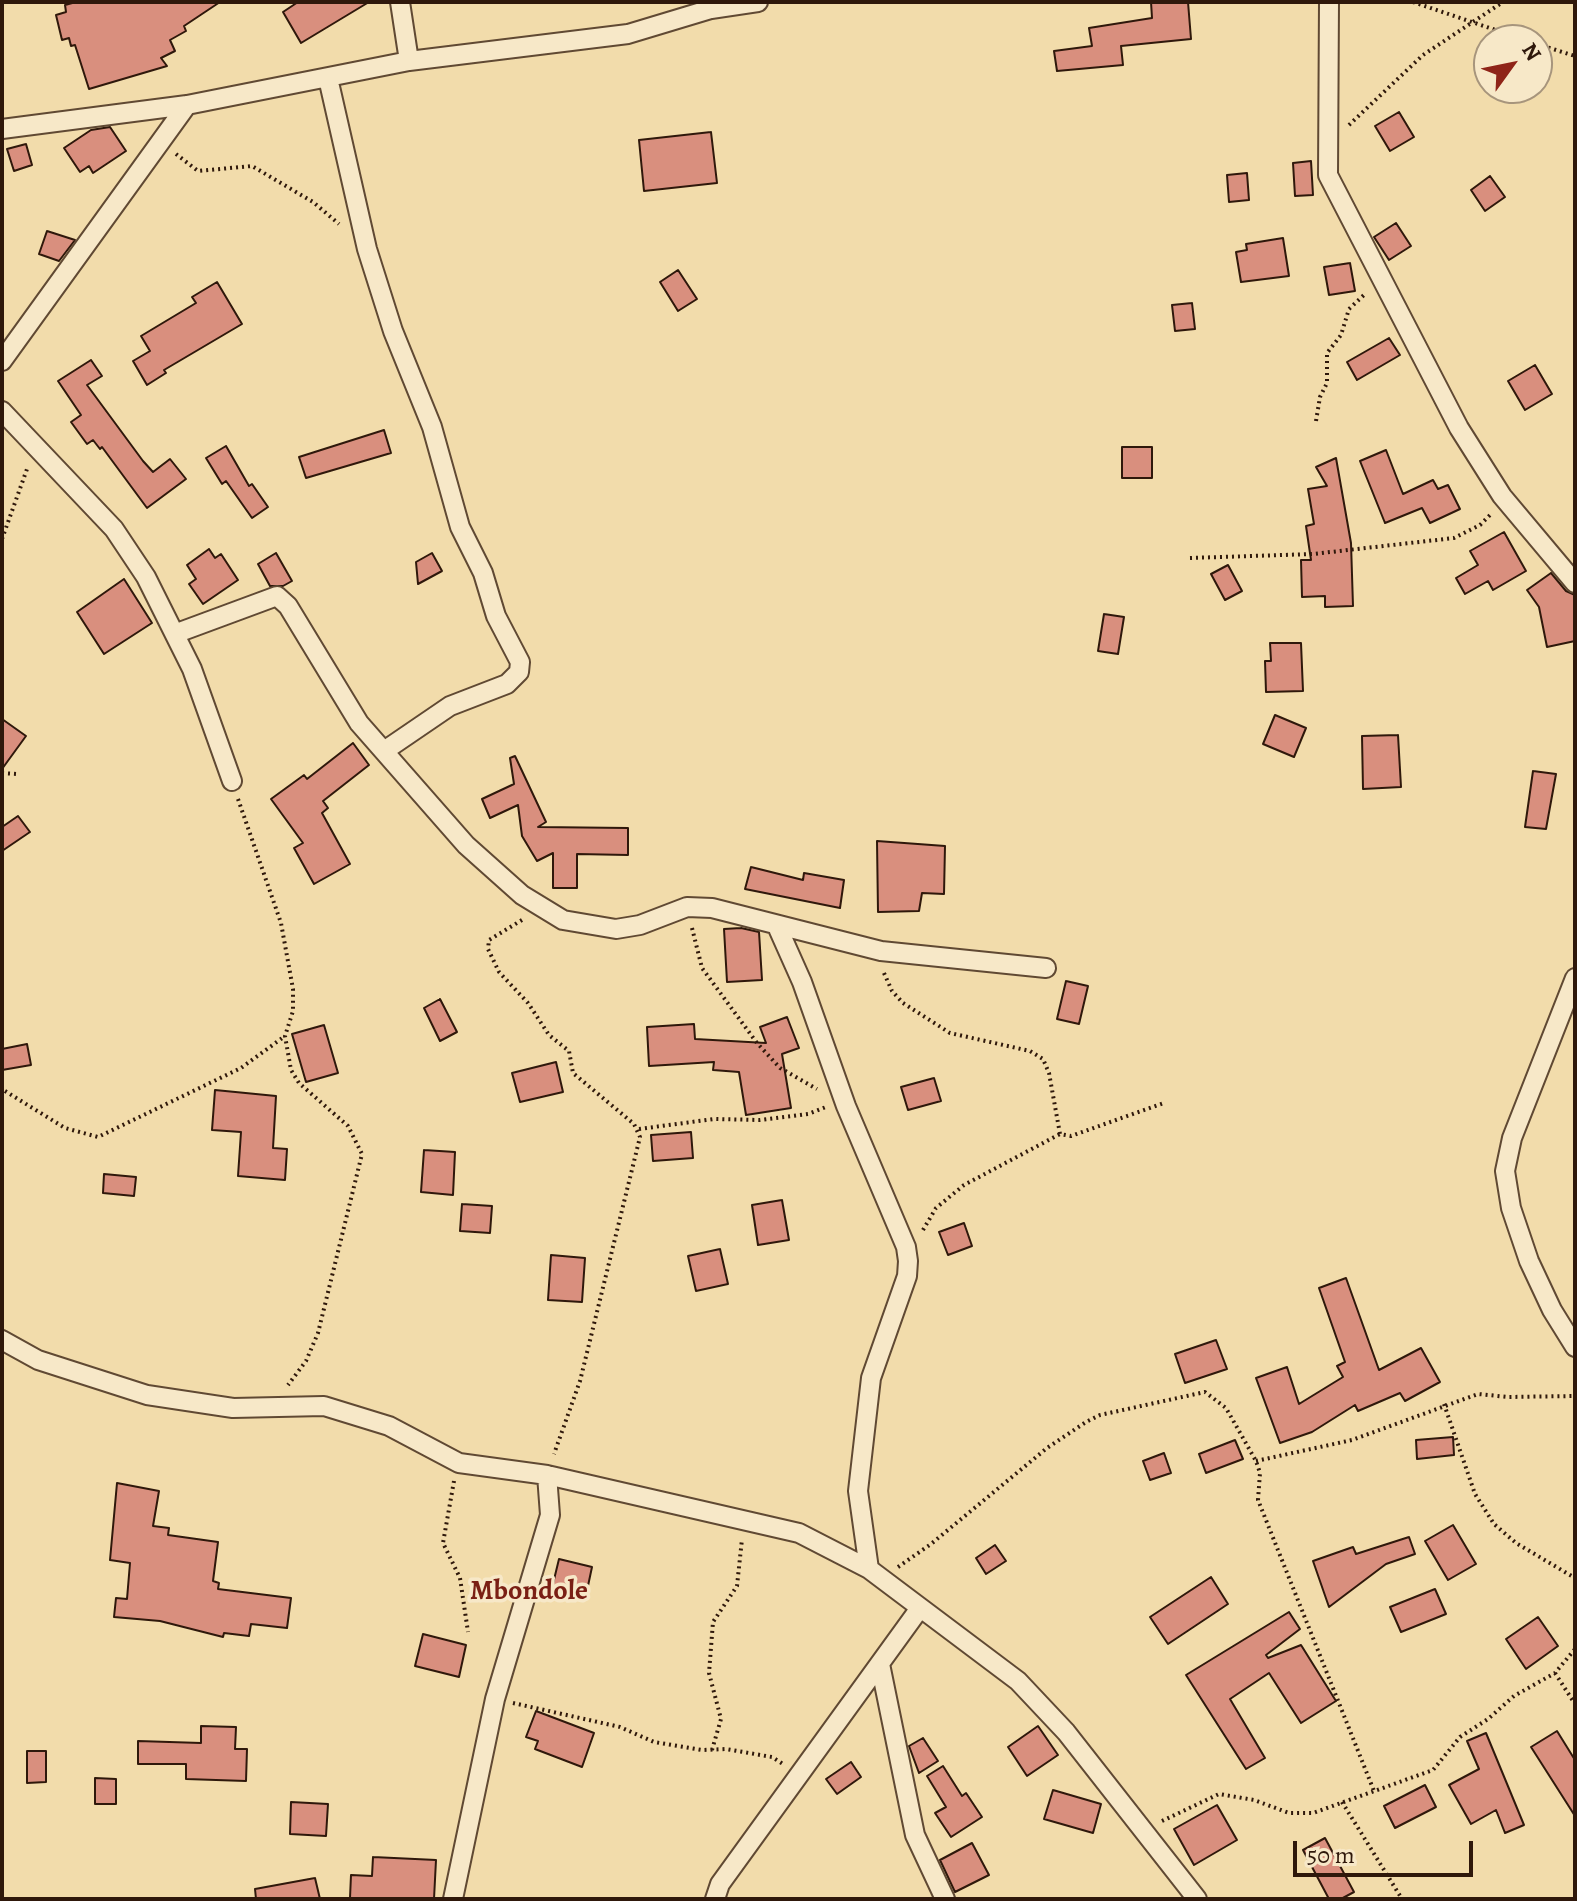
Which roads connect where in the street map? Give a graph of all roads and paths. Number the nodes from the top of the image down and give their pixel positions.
1 (400, 2) edge
2 (758, 2) edge
3 (1329, 2) edge
4 (1413, 2) edge
5 (1503, 2) edge
6 (1472, 23) junction
7 (1475, 24) edge
8 (1553, 49) edge
9 (1575, 56) edge
10 (409, 61) junction
11 (328, 78) junction
12 (187, 105) junction
13 (2, 129) edge
14 (163, 138) junction
15 (1326, 146) junction
16 (367, 249) junction
17 (1381, 272) junction
18 (2, 361) edge
19 (2, 411) edge
20 (1316, 421) dead end
21 (36, 444) junction
22 (1502, 496) junction
23 (2, 539) edge
24 (1190, 558) dead end
25 (1575, 583) edge
26 (177, 633) junction
27 (384, 751) junction
28 (2, 773) edge
29 (17, 774) dead end
30 (232, 781) joint
31 (687, 907) junction
32 (543, 911) junction
33 (777, 926) junction
34 (881, 951) junction
35 (1046, 968) dead end
36 (1575, 978) edge
37 (285, 1036) junction
38 (5, 1091) dead end
39 (1164, 1103) dead end
40 (842, 1104) junction
41 (639, 1129) junction
42 (1060, 1134) junction
43 (922, 1236) dead end
44 (2, 1340) edge
45 (1575, 1347) edge
46 (1575, 1396) edge
47 (1444, 1404) junction
48 (272, 1406) junction
49 (1256, 1461) junction
50 (459, 1463) junction
51 (547, 1475) junction
52 (744, 1521) junction
53 (875, 1573) junction
54 (1575, 1578) edge
55 (920, 1608) junction
56 (468, 1632) dead end
57 (1575, 1649) edge
58 (880, 1664) junction
59 (1555, 1673) junction
60 (495, 1699) junction
61 (1575, 1704) edge
62 (712, 1750) junction
63 (799, 1779) junction
64 (1374, 1791) junction
65 (1342, 1802) junction
66 (1144, 1830) junction
67 (453, 1899) edge
68 (715, 1899) edge
69 (945, 1899) edge
70 (1197, 1899) edge
71 (1402, 1899) edge

1 - 10 street
2 - 10 street
3 - 15 street
4 - 6 path
5 - 6 path
6 - 7 path
6 - 15 path
8 - 9 path
10 - 11 street
11 - 12 street
11 - 16 street
12 - 13 street
12 - 14 street
14 - 16 path
14 - 18 street
15 - 17 street
16 - 27 street
17 - 20 path
17 - 22 street
19 - 21 street
21 - 23 path
21 - 26 street
22 - 24 path
22 - 25 street
26 - 27 street
26 - 30 street
27 - 32 street
28 - 29 path
30 - 37 path
31 - 32 street
31 - 33 street
31 - 40 path
32 - 41 path
33 - 34 street
33 - 40 street
34 - 35 street
34 - 42 path
36 - 45 street
37 - 38 path
37 - 48 path
39 - 42 path
40 - 41 path
40 - 53 street
41 - 51 path
42 - 43 path
44 - 48 street
46 - 47 path
47 - 49 path
47 - 54 path
48 - 50 street
49 - 53 path
49 - 64 path
50 - 51 street
50 - 56 path
51 - 52 street
51 - 60 street
52 - 53 street
52 - 62 path
53 - 55 street
55 - 58 street
55 - 66 street
57 - 59 path
58 - 63 street
58 - 69 street
59 - 61 path
59 - 64 path
60 - 62 path
60 - 67 street
62 - 63 path
63 - 68 street
64 - 65 path
65 - 66 path
65 - 71 path
66 - 70 street

